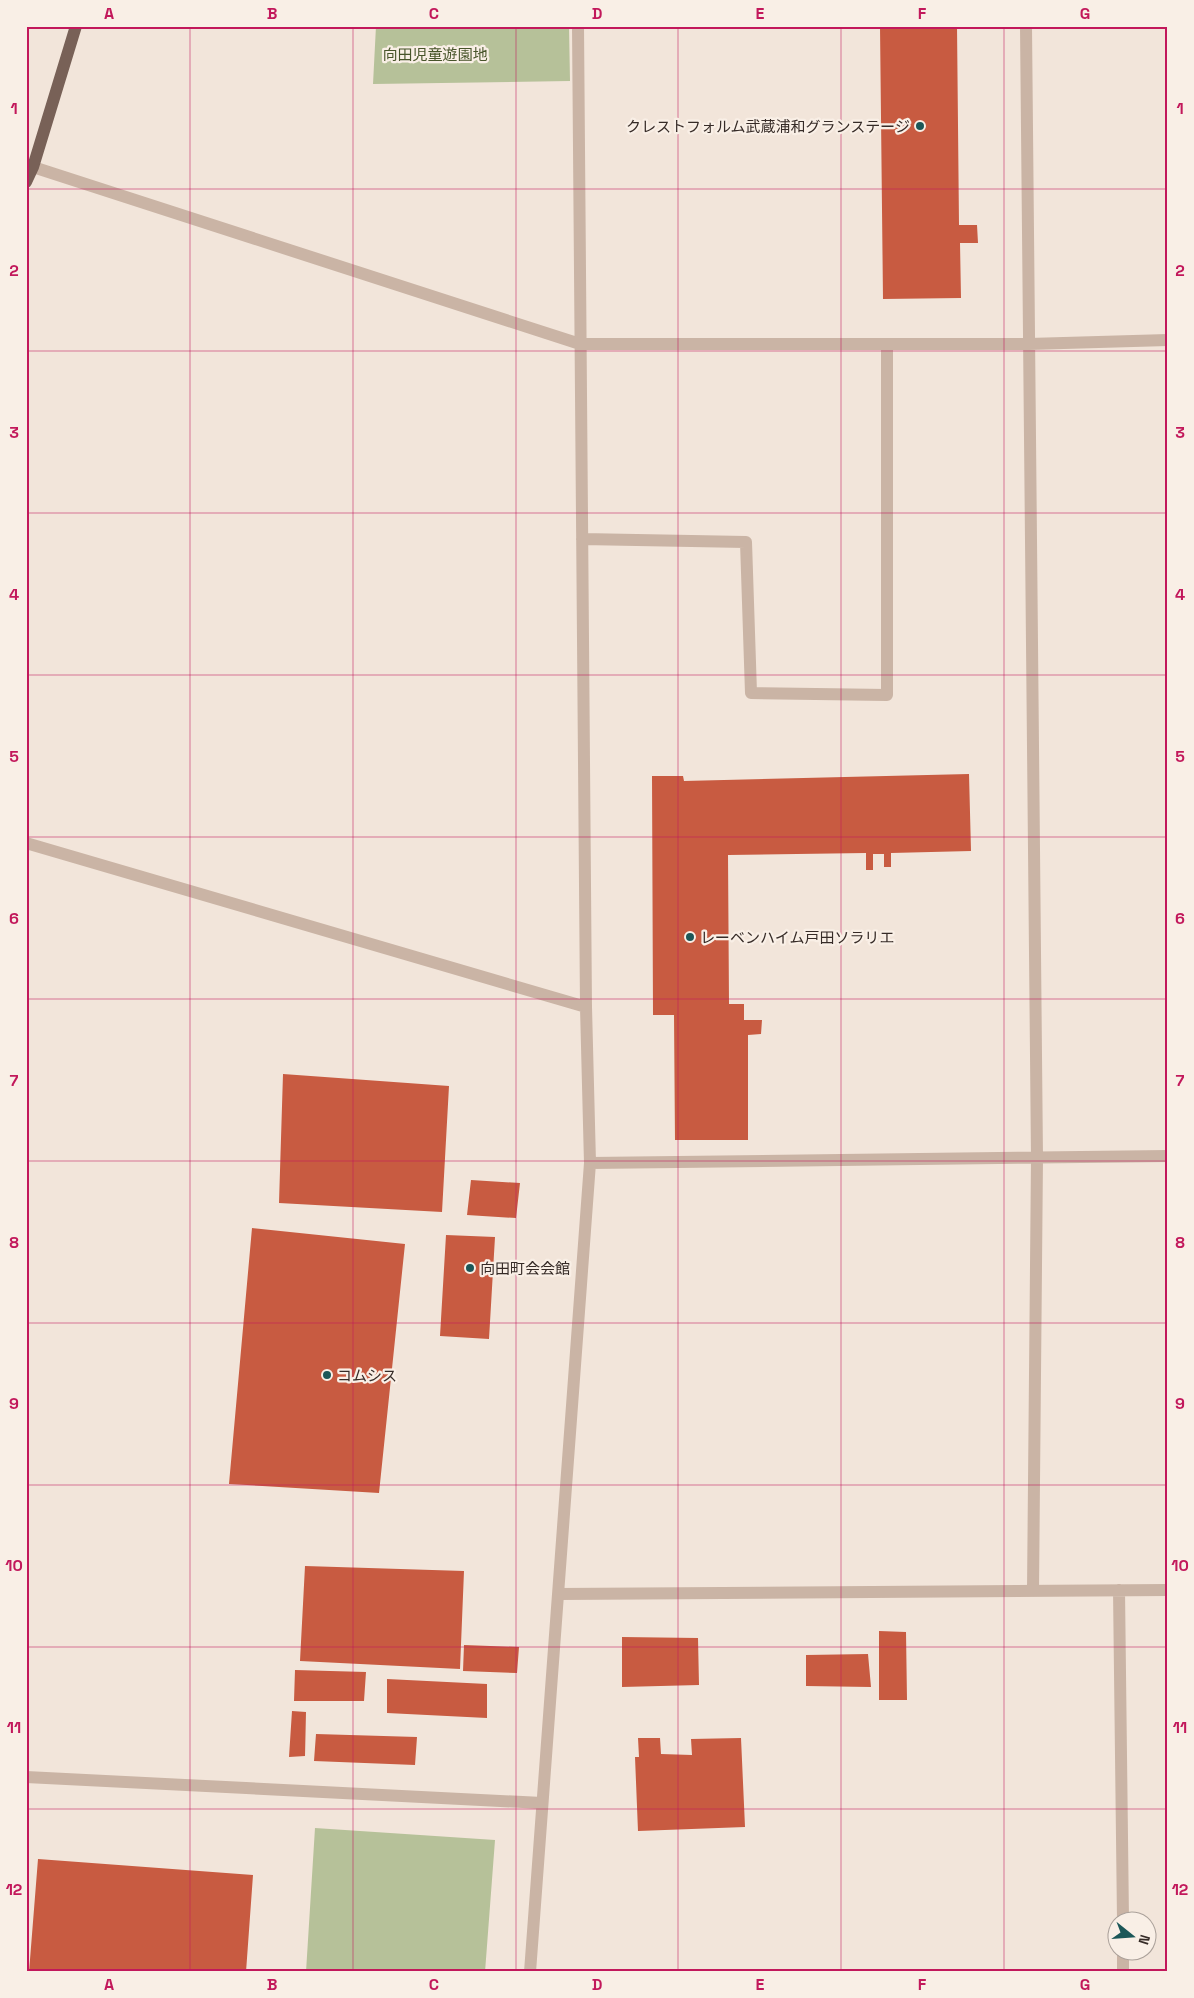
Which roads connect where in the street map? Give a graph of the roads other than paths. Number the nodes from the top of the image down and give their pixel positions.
1 (76, 26) edge
2 (578, 26) edge
3 (1026, 26) edge
4 (33, 167) junction
5 (26, 182) edge
6 (1168, 340) edge
7 (580, 344) junction
8 (887, 344) junction
9 (1029, 344) junction
10 (582, 539) junction
11 (26, 844) edge
12 (586, 1007) junction
13 (1168, 1156) edge
14 (1037, 1158) junction
15 (590, 1163) junction
16 (1119, 1590) junction
17 (1168, 1590) edge
18 (1033, 1591) junction
19 (558, 1594) junction
20 (26, 1777) edge
21 (542, 1803) junction
22 (1123, 1910) edge
23 (530, 1972) edge

1 - 4 main road
2 - 7 street
3 - 9 street
4 - 5 main road
4 - 7 street
6 - 9 street
7 - 8 street
7 - 10 street
8 - 9 street
8 - 10 street
9 - 14 street
10 - 12 street
11 - 12 street
12 - 15 street
13 - 14 street
14 - 15 street
14 - 18 street
15 - 19 street
16 - 17 street
16 - 18 street
16 - 22 street
18 - 19 street
19 - 21 street
20 - 21 street
21 - 23 street

